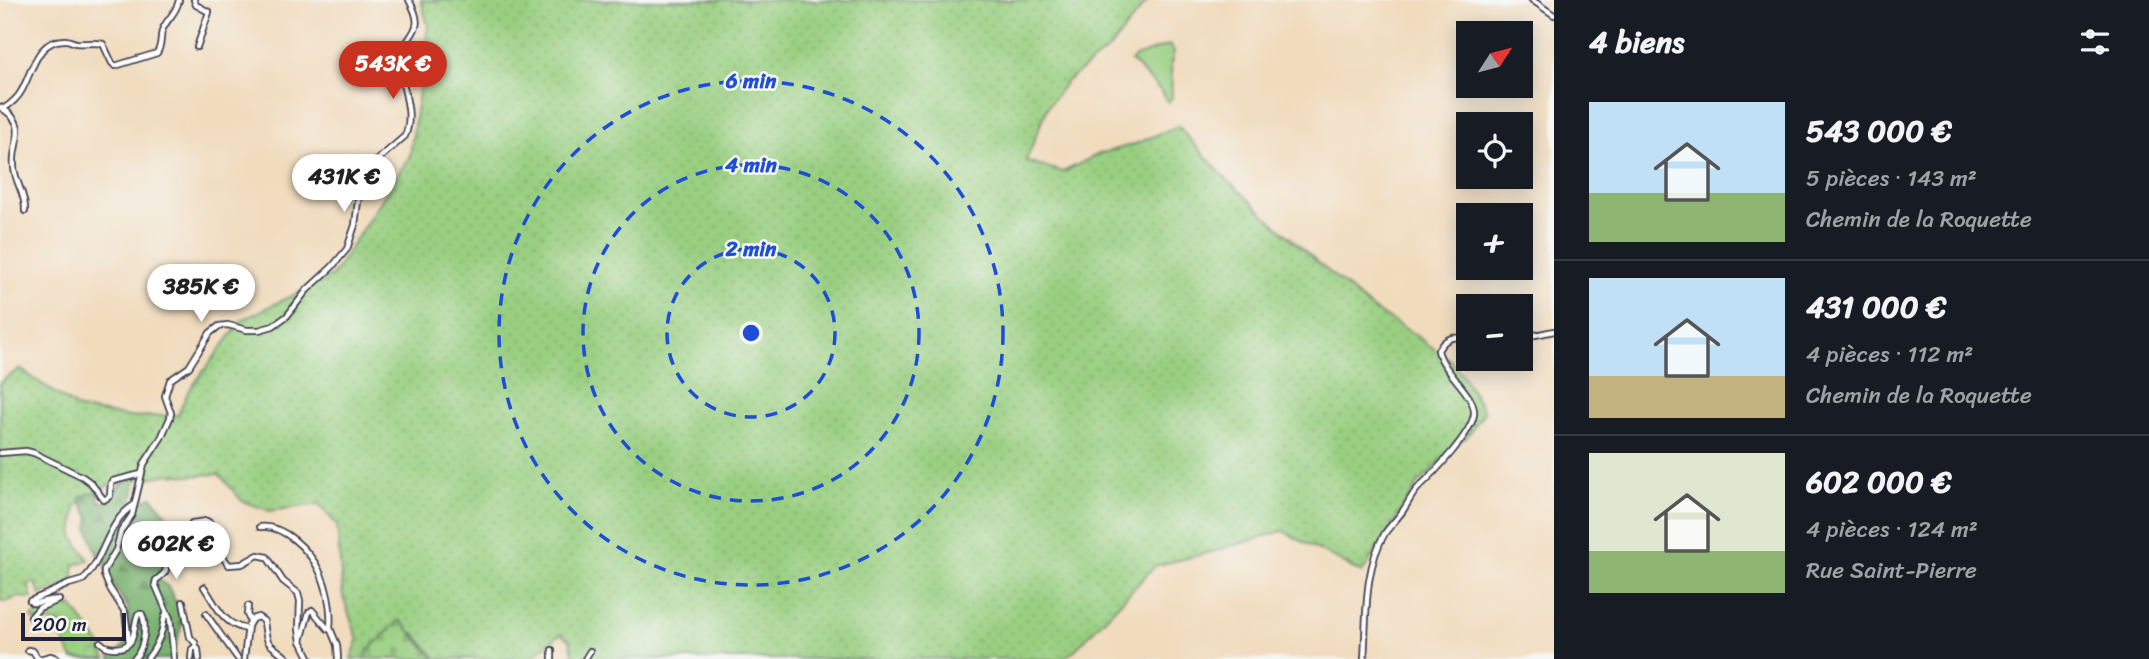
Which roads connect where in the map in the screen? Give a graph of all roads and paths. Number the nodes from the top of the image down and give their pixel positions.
1 (179, 0) edge
2 (194, 0) edge
3 (409, 0) edge
4 (1532, 0) edge
5 (1554, 16) edge
6 (197, 47) dead end
7 (2, 108) edge
8 (25, 211) dead end
9 (1554, 331) edge
10 (1533, 335) edge
11 (1456, 337) edge
12 (0, 453) edge
13 (141, 474) junction
14 (135, 504) junction
15 (192, 523) dead end
16 (260, 527) dead end
17 (161, 553) dead end
18 (204, 587) dead end
19 (183, 602) dead end
20 (248, 606) dead end
21 (167, 612) junction
22 (206, 614) dead end
23 (31, 617) dead end
24 (250, 621) junction
25 (330, 628) junction
26 (247, 629) junction
27 (301, 641) junction
28 (100, 642) dead end
29 (127, 644) junction
30 (195, 647) junction
31 (28, 650) dead end
32 (552, 650) dead end
33 (590, 651) dead end
34 (56, 658) edge
35 (38, 659) edge
36 (134, 659) edge
37 (147, 659) edge
38 (174, 659) edge
39 (191, 659) edge
40 (199, 659) edge
41 (238, 659) edge
42 (244, 659) edge
43 (288, 659) edge
44 (310, 659) edge
45 (338, 659) edge
46 (552, 659) edge
47 (585, 659) edge
48 (1364, 659) edge

1 - 7 street
2 - 6 street
3 - 13 street
4 - 5 street
7 - 8 street
9 - 10 street
11 - 48 street
12 - 13 street
13 - 14 street
14 - 23 street
14 - 29 street
15 - 27 street
16 - 25 street
17 - 21 street
18 - 26 street
19 - 30 street
20 - 24 street
21 - 37 street
21 - 38 street
22 - 41 street
24 - 26 street
24 - 43 street
25 - 27 street
25 - 45 street
26 - 42 street
27 - 44 street
28 - 29 street
29 - 36 street
30 - 39 street
30 - 40 street
31 - 35 street
32 - 46 street
33 - 47 street
34 - 35 street

